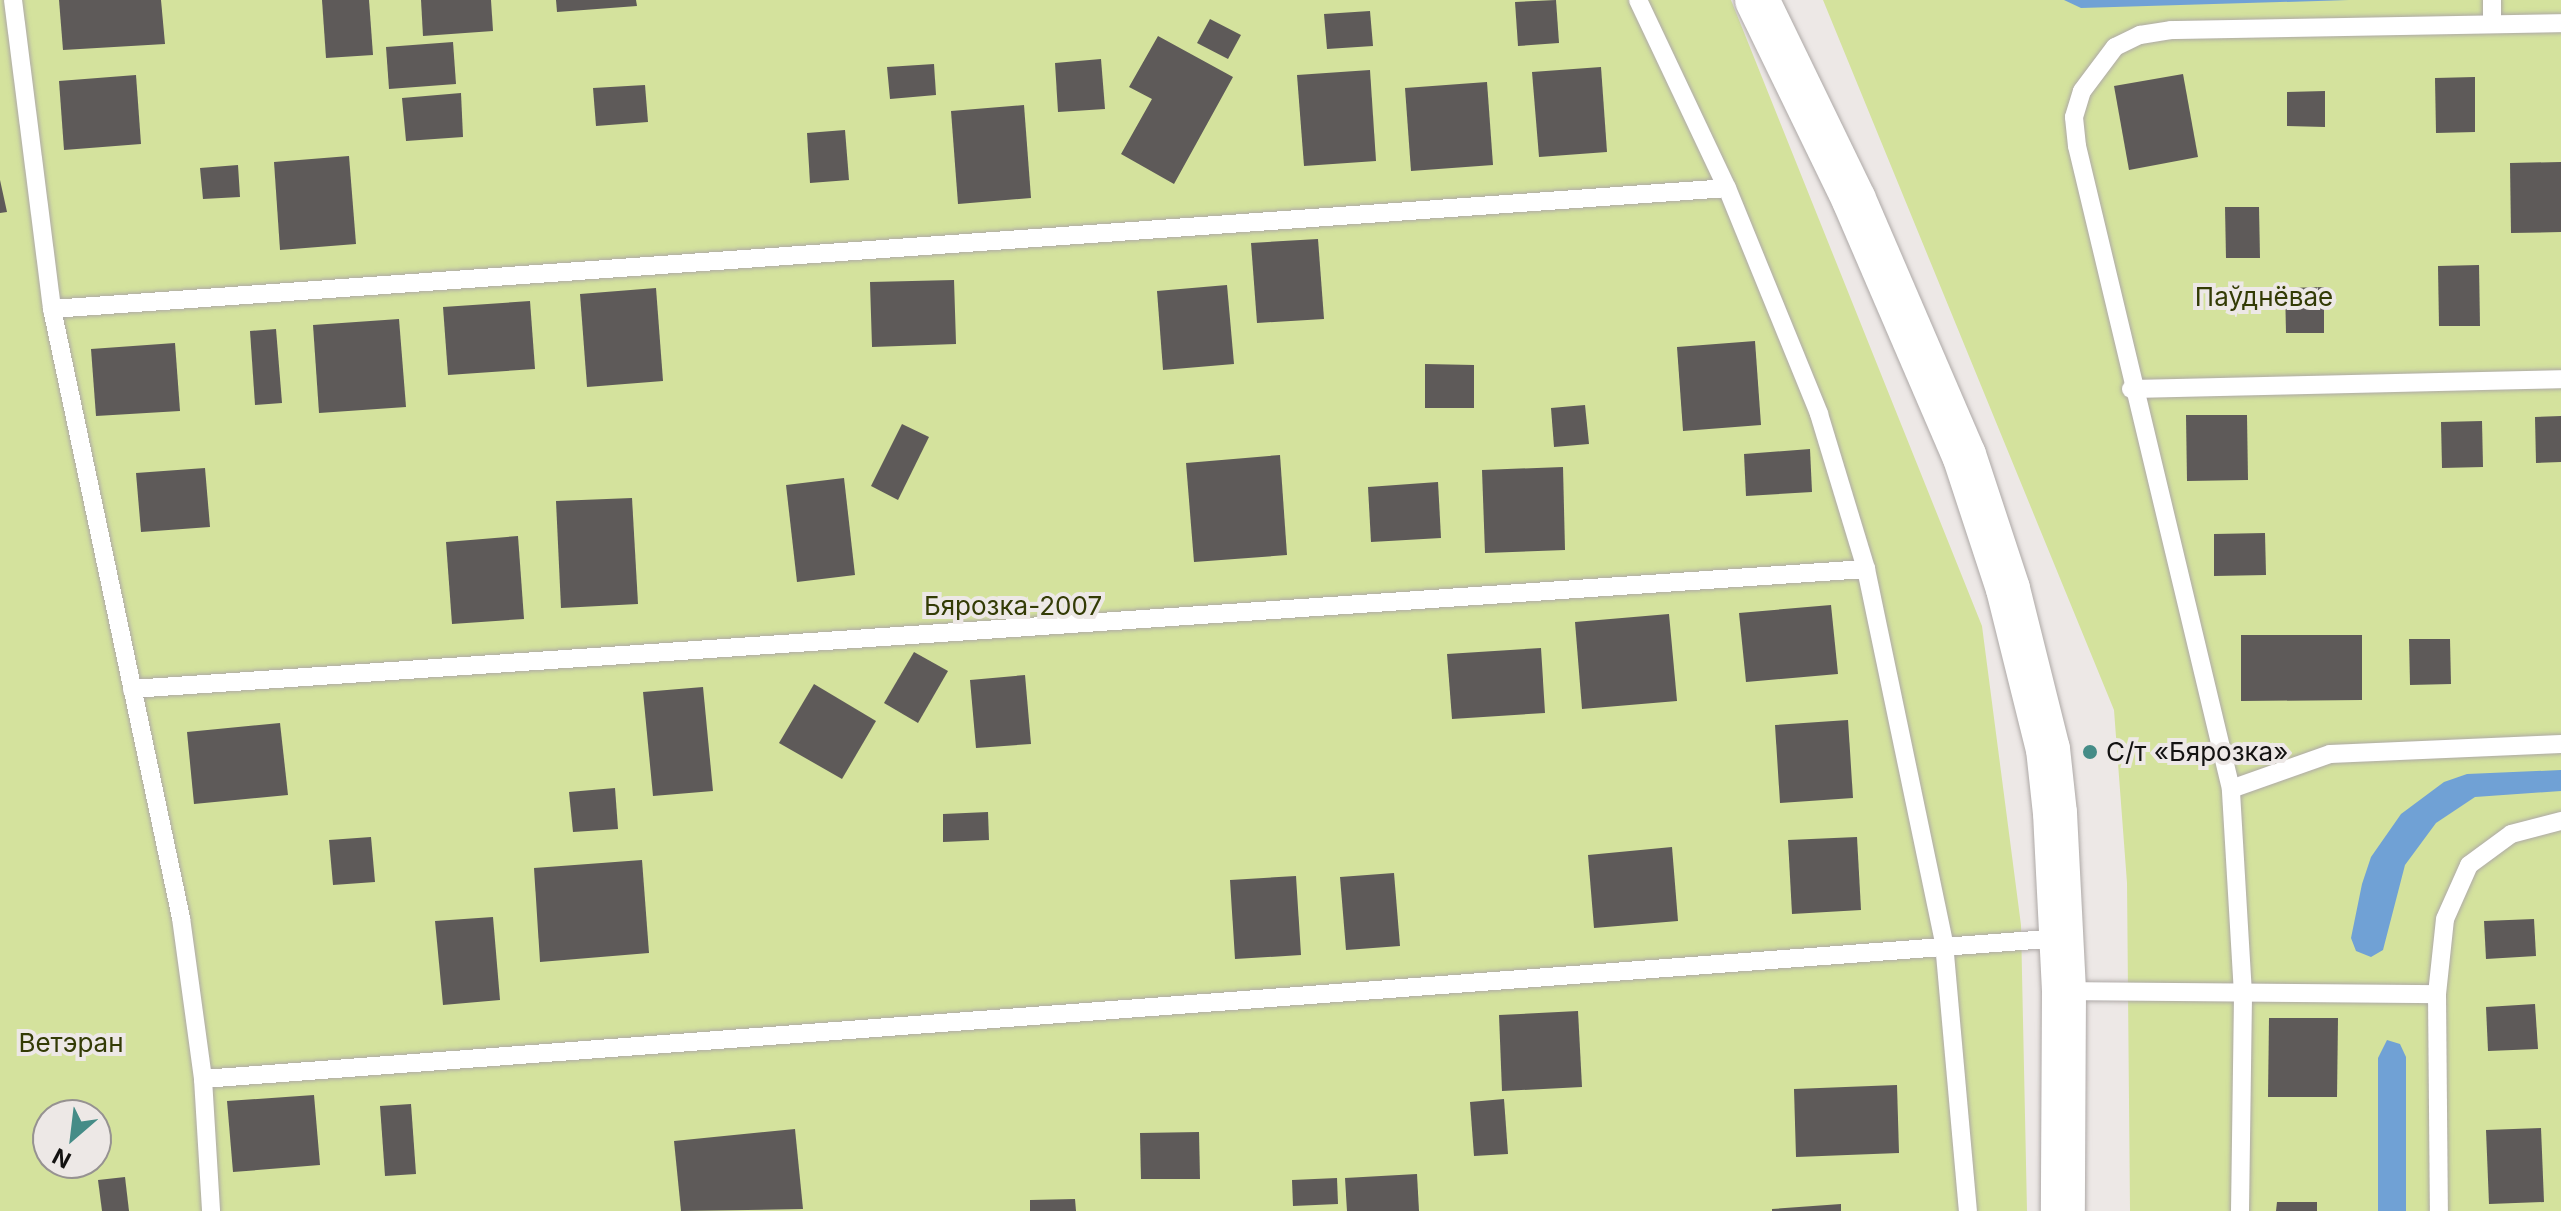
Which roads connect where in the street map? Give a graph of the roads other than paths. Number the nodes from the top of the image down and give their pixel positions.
1 (13, 0) edge
2 (1638, 0) edge
3 (1757, 0) edge
4 (2492, 0) edge
5 (2561, 23) edge
6 (2492, 24) junction
7 (1727, 188) junction
8 (52, 309) junction
9 (2561, 379) edge
10 (2131, 389) junction
11 (1866, 569) junction
12 (132, 689) junction
13 (2561, 744) edge
14 (2231, 789) junction
15 (2561, 821) edge
16 (2062, 938) junction
17 (1944, 943) junction
18 (2064, 991) junction
19 (2243, 994) junction
20 (2437, 994) junction
21 (203, 1079) junction
22 (211, 1211) edge
23 (1968, 1211) edge
24 (2063, 1211) edge
25 (2240, 1211) edge
26 (2439, 1211) edge

1 - 8 lane
2 - 7 lane
3 - 16 street
4 - 6 lane
5 - 6 lane
6 - 10 lane
7 - 8 lane
7 - 11 lane
8 - 12 lane
9 - 10 lane
10 - 14 lane
11 - 12 lane
11 - 17 lane
12 - 21 lane
13 - 14 lane
14 - 19 lane
15 - 20 lane
16 - 17 lane
16 - 18 street
17 - 21 lane
17 - 23 lane
18 - 19 lane
18 - 24 street
19 - 20 lane
19 - 25 lane
20 - 26 lane
21 - 22 lane

